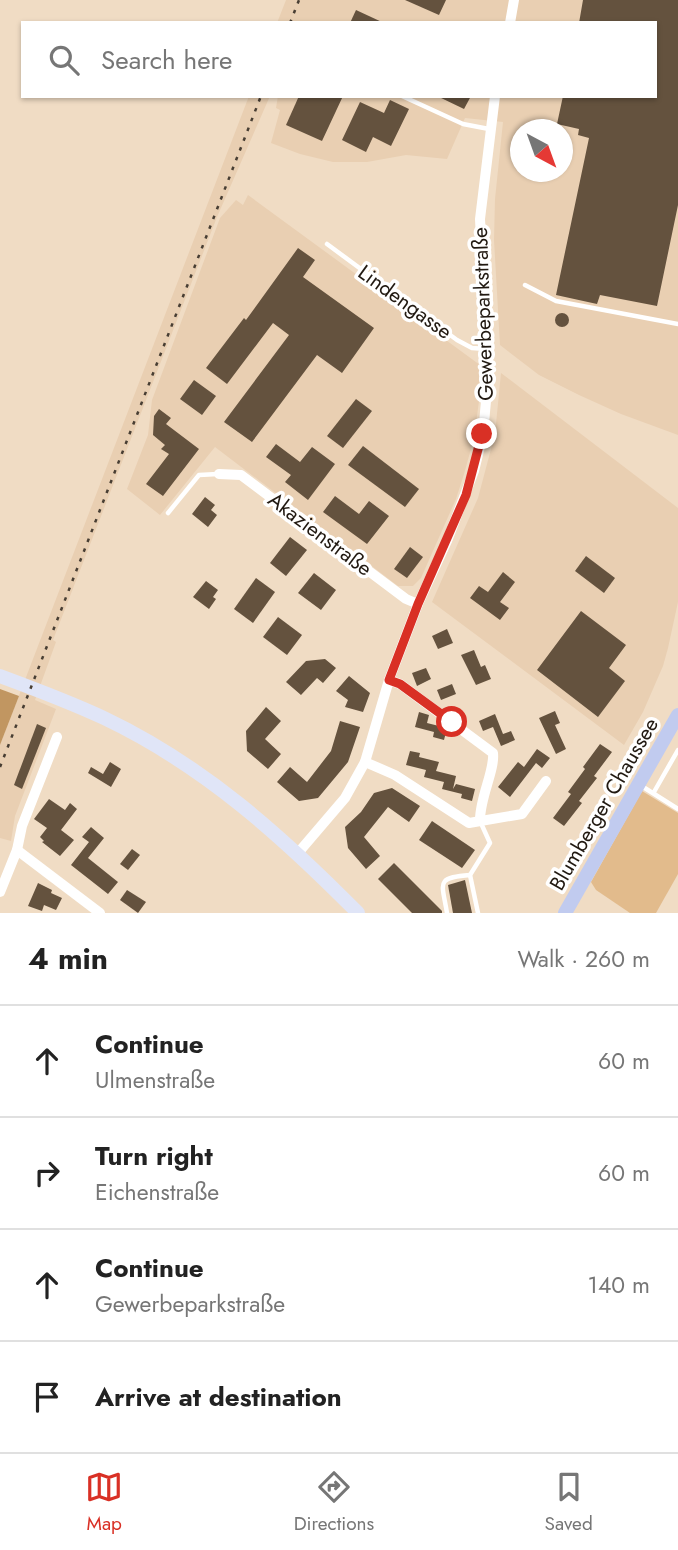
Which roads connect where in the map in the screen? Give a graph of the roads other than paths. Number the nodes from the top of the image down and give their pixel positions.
1 (514, 0) edge
2 (510, 21) edge
3 (406, 98) edge
4 (495, 98) edge
5 (490, 130) junction
6 (327, 244) dead end
7 (525, 285) dead end
8 (678, 324) edge
9 (487, 349) junction
10 (219, 474) joint
11 (168, 513) dead end
12 (418, 604) junction
13 (0, 676) edge
14 (389, 680) junction
15 (678, 715) edge
16 (57, 737) dead end
17 (678, 750) edge
18 (365, 762) junction
19 (546, 781) dead end
20 (639, 784) junction
21 (654, 792) junction
22 (678, 809) edge
23 (480, 820) junction
24 (17, 849) junction
25 (298, 853) junction
26 (471, 875) junction
27 (0, 892) edge
28 (100, 913) edge
29 (358, 913) edge
30 (447, 913) edge
31 (478, 913) edge
32 (565, 913) edge

1 - 2 street
3 - 5 lane
4 - 5 street, Gewerbeparkstraße
5 - 9 street, Gewerbeparkstraße
6 - 9 lane, Lindengasse
7 - 8 lane
9 - 12 street, Gewerbeparkstraße
10 - 11 lane
10 - 12 street, Akazienstraße
12 - 14 street, Gewerbeparkstraße
13 - 25 main road
14 - 18 street, Gewerbeparkstraße
14 - 23 street
15 - 20 main road, Blumberger Chaussee
16 - 24 street
17 - 21 lane
18 - 23 street
18 - 25 street, Gewerbeparkstraße
19 - 23 street
20 - 21 lane
20 - 32 main road, Blumberger Chaussee
21 - 22 lane
23 - 26 lane
24 - 27 street
24 - 28 street
25 - 29 main road
26 - 30 lane
26 - 31 lane

